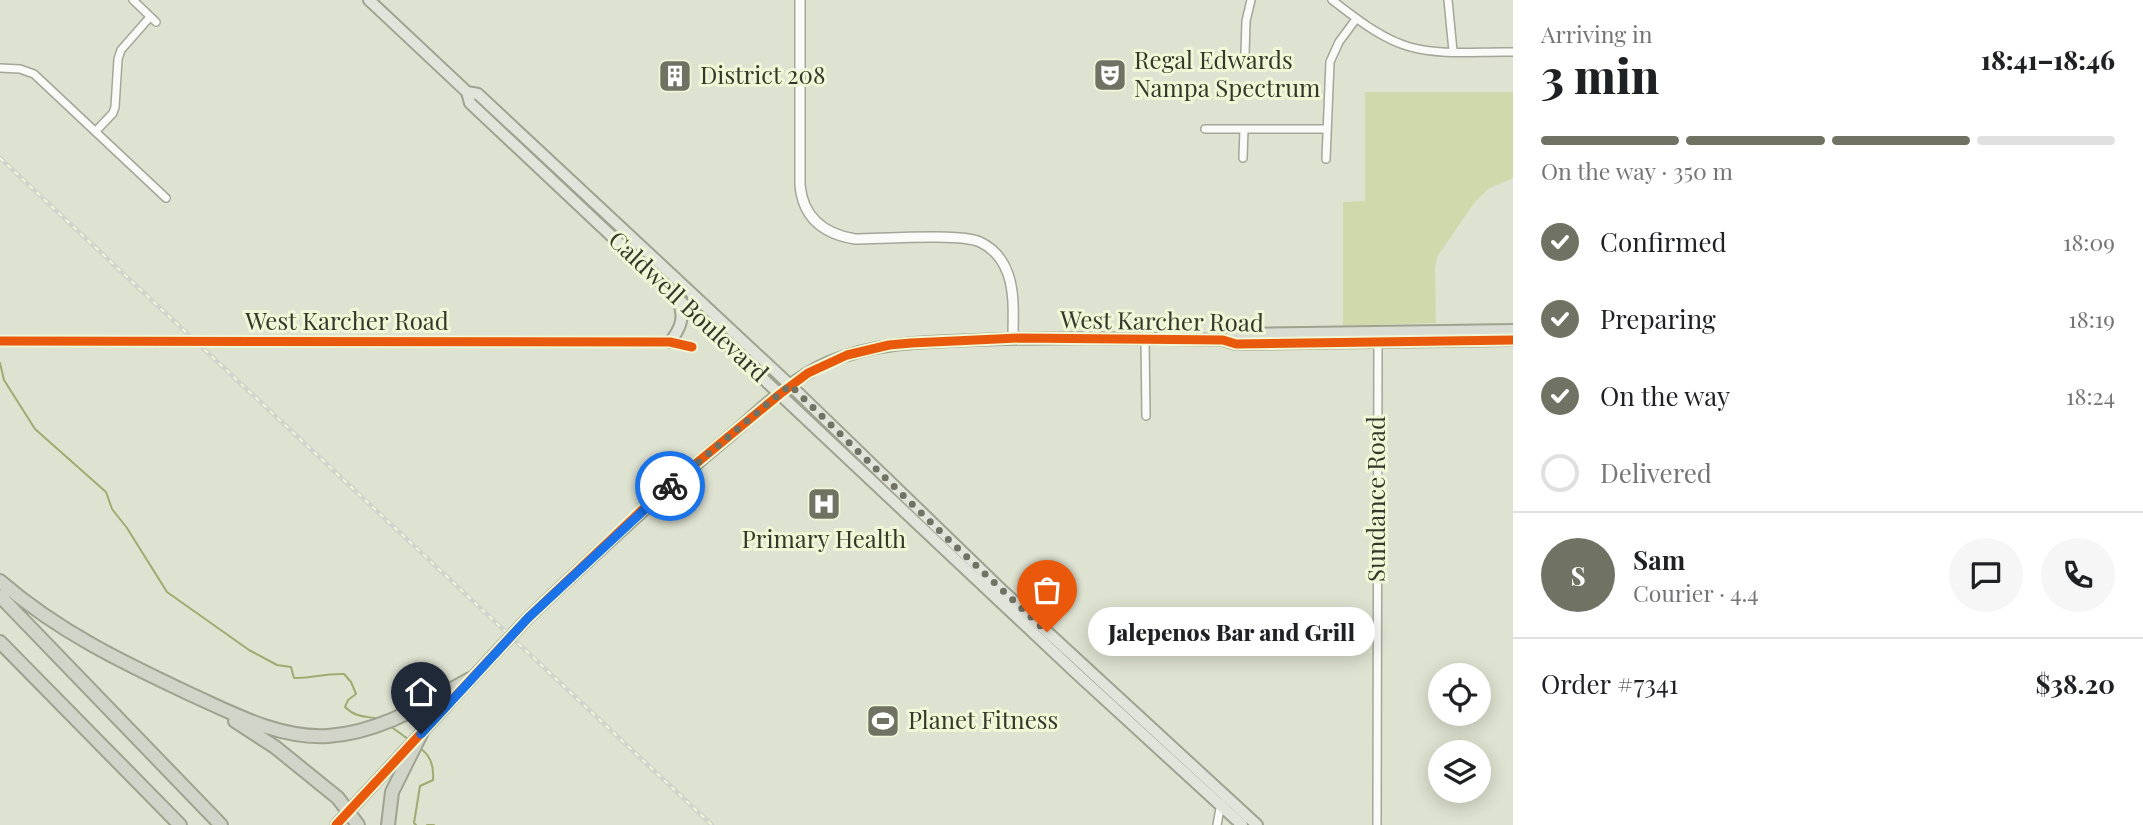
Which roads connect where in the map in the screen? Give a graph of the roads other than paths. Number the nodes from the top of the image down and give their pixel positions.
1 (133, 0) edge
2 (369, 0) edge
3 (800, 0) edge
4 (1251, 0) edge
5 (1332, 0) edge
6 (1447, 0) edge
7 (1356, 19) junction
8 (1453, 51) junction
9 (1513, 52) edge
10 (1245, 54) dead end
11 (0, 68) edge
12 (467, 92) junction
13 (1205, 129) dead end
14 (1244, 129) junction
15 (1326, 129) junction
16 (96, 131) junction
17 (1243, 158) dead end
18 (1326, 159) dead end
19 (166, 198) dead end
20 (675, 295) junction
21 (1513, 330) edge
22 (1013, 339) junction
23 (1145, 340) junction
24 (1223, 340) junction
25 (0, 341) edge
26 (1378, 341) junction
27 (1513, 341) edge
28 (670, 342) junction
29 (692, 347) dead end
30 (790, 385) junction
31 (779, 394) junction
32 (1146, 416) dead end
33 (947, 545) junction
34 (0, 581) edge
35 (0, 596) edge
36 (0, 642) edge
37 (113, 658) junction
38 (470, 680) junction
39 (421, 734) junction
40 (1223, 800) junction
41 (348, 813) junction
42 (180, 825) edge
43 (221, 825) edge
44 (336, 825) edge
45 (358, 825) edge
46 (388, 825) edge
47 (1217, 825) edge
48 (1242, 825) edge
49 (1256, 825) edge
50 (1377, 825) edge

1 - 16 street
2 - 12 main road, Caldwell Boulevard
3 - 22 street
4 - 10 street
5 - 7 street
6 - 8 street
7 - 8 street
7 - 15 street
8 - 9 street
11 - 16 street
12 - 20 main road, Caldwell Boulevard
12 - 30 main road, Caldwell Boulevard
13 - 14 street
14 - 15 street
14 - 17 street
15 - 18 street
16 - 19 street
20 - 28 main road
20 - 31 main road, Caldwell Boulevard
21 - 24 highway, West Karcher Road
22 - 23 highway, West Karcher Road
22 - 30 highway, West Karcher Road
23 - 24 highway, West Karcher Road
23 - 32 street
24 - 26 highway, West Karcher Road
25 - 28 street, West Karcher Road
26 - 27 highway, West Karcher Road
26 - 50 street, Sundance Road
28 - 29 street, West Karcher Road
30 - 31 highway, West Karcher Road
30 - 33 main road, Caldwell Boulevard
31 - 33 main road, Caldwell Boulevard
31 - 38 highway, West Karcher Road, bridge
33 - 40 main road
34 - 37 highway
35 - 43 highway
36 - 42 highway
37 - 38 highway
37 - 41 highway
38 - 39 highway, West Karcher Road
39 - 41 highway, West Karcher Road
39 - 46 highway
40 - 47 street
40 - 48 main road
40 - 49 main road
41 - 44 highway, West Karcher Road
41 - 45 highway

